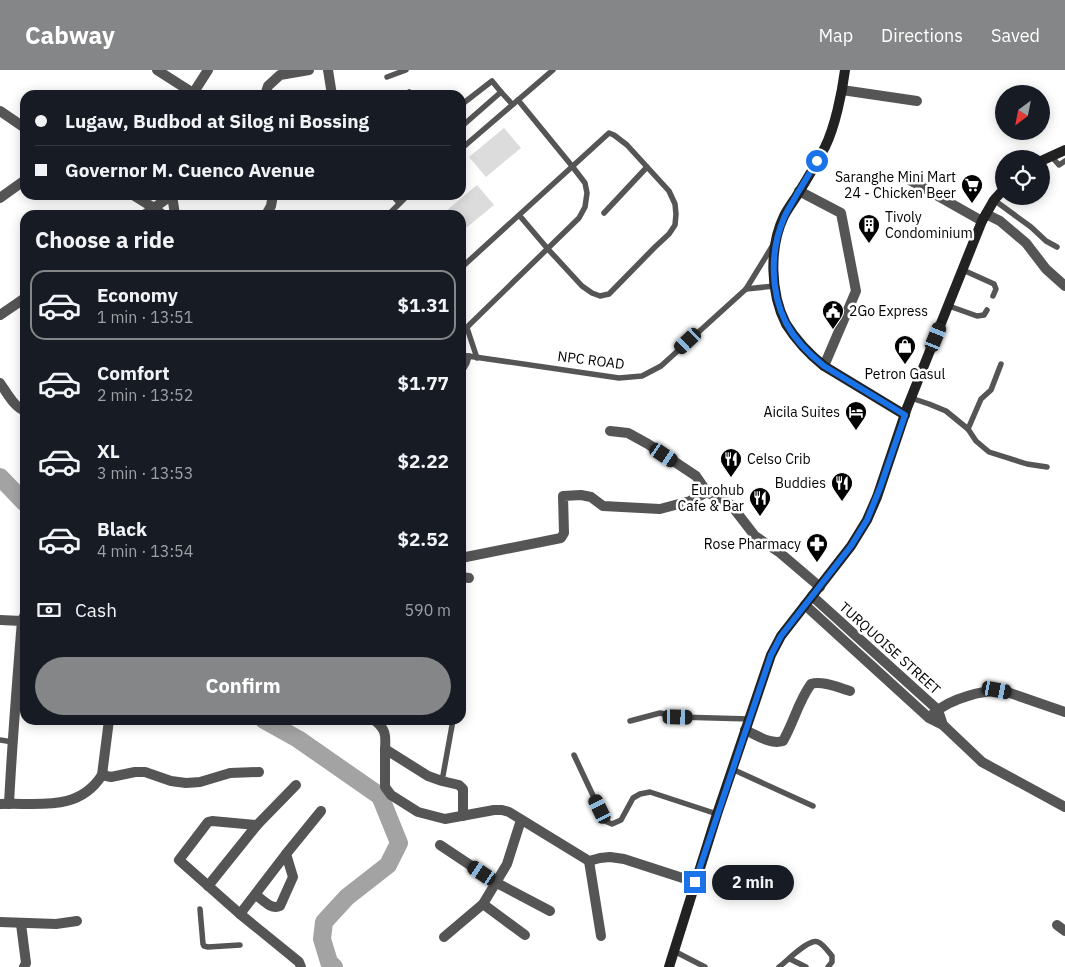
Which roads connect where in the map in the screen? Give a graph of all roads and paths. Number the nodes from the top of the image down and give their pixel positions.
1 (157, 70) edge
2 (208, 70) edge
3 (309, 70) edge
4 (328, 70) edge
5 (406, 70) edge
6 (553, 70) edge
7 (845, 70) edge
8 (387, 77) dead end
9 (186, 90) edge
10 (195, 90) edge
11 (267, 90) edge
12 (331, 90) edge
13 (842, 90) junction
14 (501, 92) junction
15 (518, 100) junction
16 (466, 101) edge
17 (917, 102) dead end
18 (512, 104) junction
19 (0, 111) edge
20 (466, 123) edge
21 (20, 125) edge
22 (466, 145) edge
23 (1065, 150) edge
24 (1051, 156) joint
25 (1065, 161) edge
26 (572, 166) junction
27 (647, 167) junction
28 (906, 178) dead end
29 (20, 184) edge
30 (799, 191) junction
31 (0, 198) edge
32 (141, 200) edge
33 (165, 200) edge
34 (396, 200) edge
35 (402, 200) edge
36 (994, 200) joint
37 (399, 203) junction
38 (154, 208) junction
39 (151, 210) edge
40 (157, 210) edge
41 (393, 210) edge
42 (604, 213) dead end
43 (519, 214) junction
44 (984, 217) junction
45 (776, 240) junction
46 (547, 248) junction
47 (1057, 248) dead end
48 (466, 263) edge
49 (963, 270) junction
50 (775, 286) junction
51 (1065, 286) edge
52 (746, 290) junction
53 (993, 296) dead end
54 (20, 301) edge
55 (949, 306) junction
56 (987, 310) dead end
57 (0, 315) edge
58 (467, 328) joint
59 (466, 356) edge
60 (469, 356) junction
61 (477, 358) junction
62 (1001, 364) dead end
63 (466, 366) edge
64 (824, 366) junction
65 (0, 383) edge
66 (911, 398) junction
67 (20, 409) edge
68 (905, 415) junction
69 (968, 429) junction
70 (610, 431) dead end
71 (1047, 467) dead end
72 (707, 492) junction
73 (466, 557) edge
74 (820, 587) junction
75 (812, 596) junction
76 (805, 605) junction
77 (20, 618) edge
78 (0, 620) edge
79 (20, 652) edge
80 (877, 655) junction
81 (870, 664) junction
82 (850, 691) dead end
83 (938, 710) junction
84 (1065, 712) edge
85 (929, 718) junction
86 (750, 719) junction
87 (630, 721) dead end
88 (943, 724) junction
89 (109, 725) edge
90 (380, 725) edge
91 (452, 725) edge
92 (745, 730) junction
93 (0, 740) edge
94 (13, 742) junction
95 (385, 749) junction
96 (574, 755) dead end
97 (732, 769) junction
98 (259, 772) dead end
99 (102, 775) junction
100 (442, 781) junction
101 (296, 785) dead end
102 (5, 804) edge
103 (814, 806) dead end
104 (1065, 808) edge
105 (322, 811) dead end
106 (717, 814) junction
107 (463, 816) junction
108 (522, 820) junction
109 (257, 825) junction
110 (440, 845) dead end
111 (286, 854) junction
112 (589, 861) junction
113 (497, 882) junction
114 (695, 882) junction
115 (208, 886) junction
116 (256, 894) junction
117 (483, 904) junction
118 (200, 909) dead end
119 (550, 911) dead end
120 (240, 914) junction
121 (77, 921) dead end
122 (0, 922) edge
123 (21, 924) junction
124 (526, 936) dead end
125 (601, 936) dead end
126 (444, 937) dead end
127 (240, 945) dead end
128 (674, 951) junction
129 (790, 959) junction
130 (24, 967) edge
131 (301, 967) edge
132 (669, 967) edge
133 (705, 967) edge
134 (779, 967) edge
135 (806, 967) edge
136 (828, 967) edge

1 - 9 street
2 - 10 street
3 - 11 street
4 - 12 street
5 - 8 lane
6 - 15 lane
7 - 13 main road
13 - 17 street
13 - 30 main road
14 - 16 lane
14 - 18 lane
14 - 20 lane
15 - 18 lane
15 - 26 lane
18 - 22 lane
19 - 21 street
23 - 24 main road
24 - 25 lane
26 - 27 lane
26 - 43 lane
26 - 46 lane
27 - 42 lane
27 - 46 lane
28 - 44 street
29 - 31 street
30 - 45 main road
30 - 64 street
32 - 38 street
33 - 38 street
34 - 37 lane
35 - 37 lane
36 - 44 main road
36 - 47 lane
37 - 41 lane
38 - 39 street
38 - 40 street
43 - 46 lane
43 - 48 lane
44 - 49 main road
44 - 51 street
45 - 50 main road
45 - 52 lane, NPC ROAD
46 - 58 lane
49 - 53 lane
49 - 55 main road
50 - 52 lane
50 - 64 main road
52 - 61 lane, NPC ROAD
54 - 57 street
55 - 56 lane
55 - 66 main road
58 - 61 lane
59 - 60 lane, NPC ROAD
60 - 61 lane, NPC ROAD
60 - 63 lane
62 - 69 lane
64 - 68 main road
65 - 67 street
66 - 68 main road
66 - 69 lane
68 - 74 main road
69 - 71 lane
70 - 72 street
72 - 73 street
72 - 74 street
74 - 75 main road
75 - 76 main road
75 - 80 street, TURQUOISE STREET
76 - 81 street, TURQUOISE STREET
76 - 86 main road
77 - 78 street
79 - 94 street
80 - 81 street
80 - 83 street, TURQUOISE STREET
81 - 85 street, TURQUOISE STREET
82 - 92 street
83 - 84 street
83 - 85 street
83 - 88 street, TURQUOISE STREET
85 - 88 street, TURQUOISE STREET
86 - 87 lane
86 - 92 main road
88 - 104 street, TURQUOISE STREET
89 - 99 street
90 - 95 street
91 - 100 lane
92 - 97 main road
93 - 94 lane
94 - 102 street
95 - 100 street
95 - 107 street
96 - 106 lane
97 - 103 lane
97 - 106 main road
98 - 99 street
99 - 102 street
100 - 107 street
101 - 109 street
105 - 111 street
106 - 114 main road
107 - 108 street
108 - 112 street
108 - 113 street
109 - 115 street
109 - 115 street
110 - 113 street
111 - 116 street
111 - 116 street
112 - 114 street
112 - 125 street
113 - 117 street
113 - 119 street
114 - 128 main road
115 - 120 street
116 - 120 street
117 - 124 street
117 - 126 street
118 - 127 lane
120 - 131 street
121 - 123 street
122 - 123 street
123 - 130 street
128 - 132 main road
128 - 133 lane
129 - 134 lane
129 - 135 lane
129 - 136 lane

